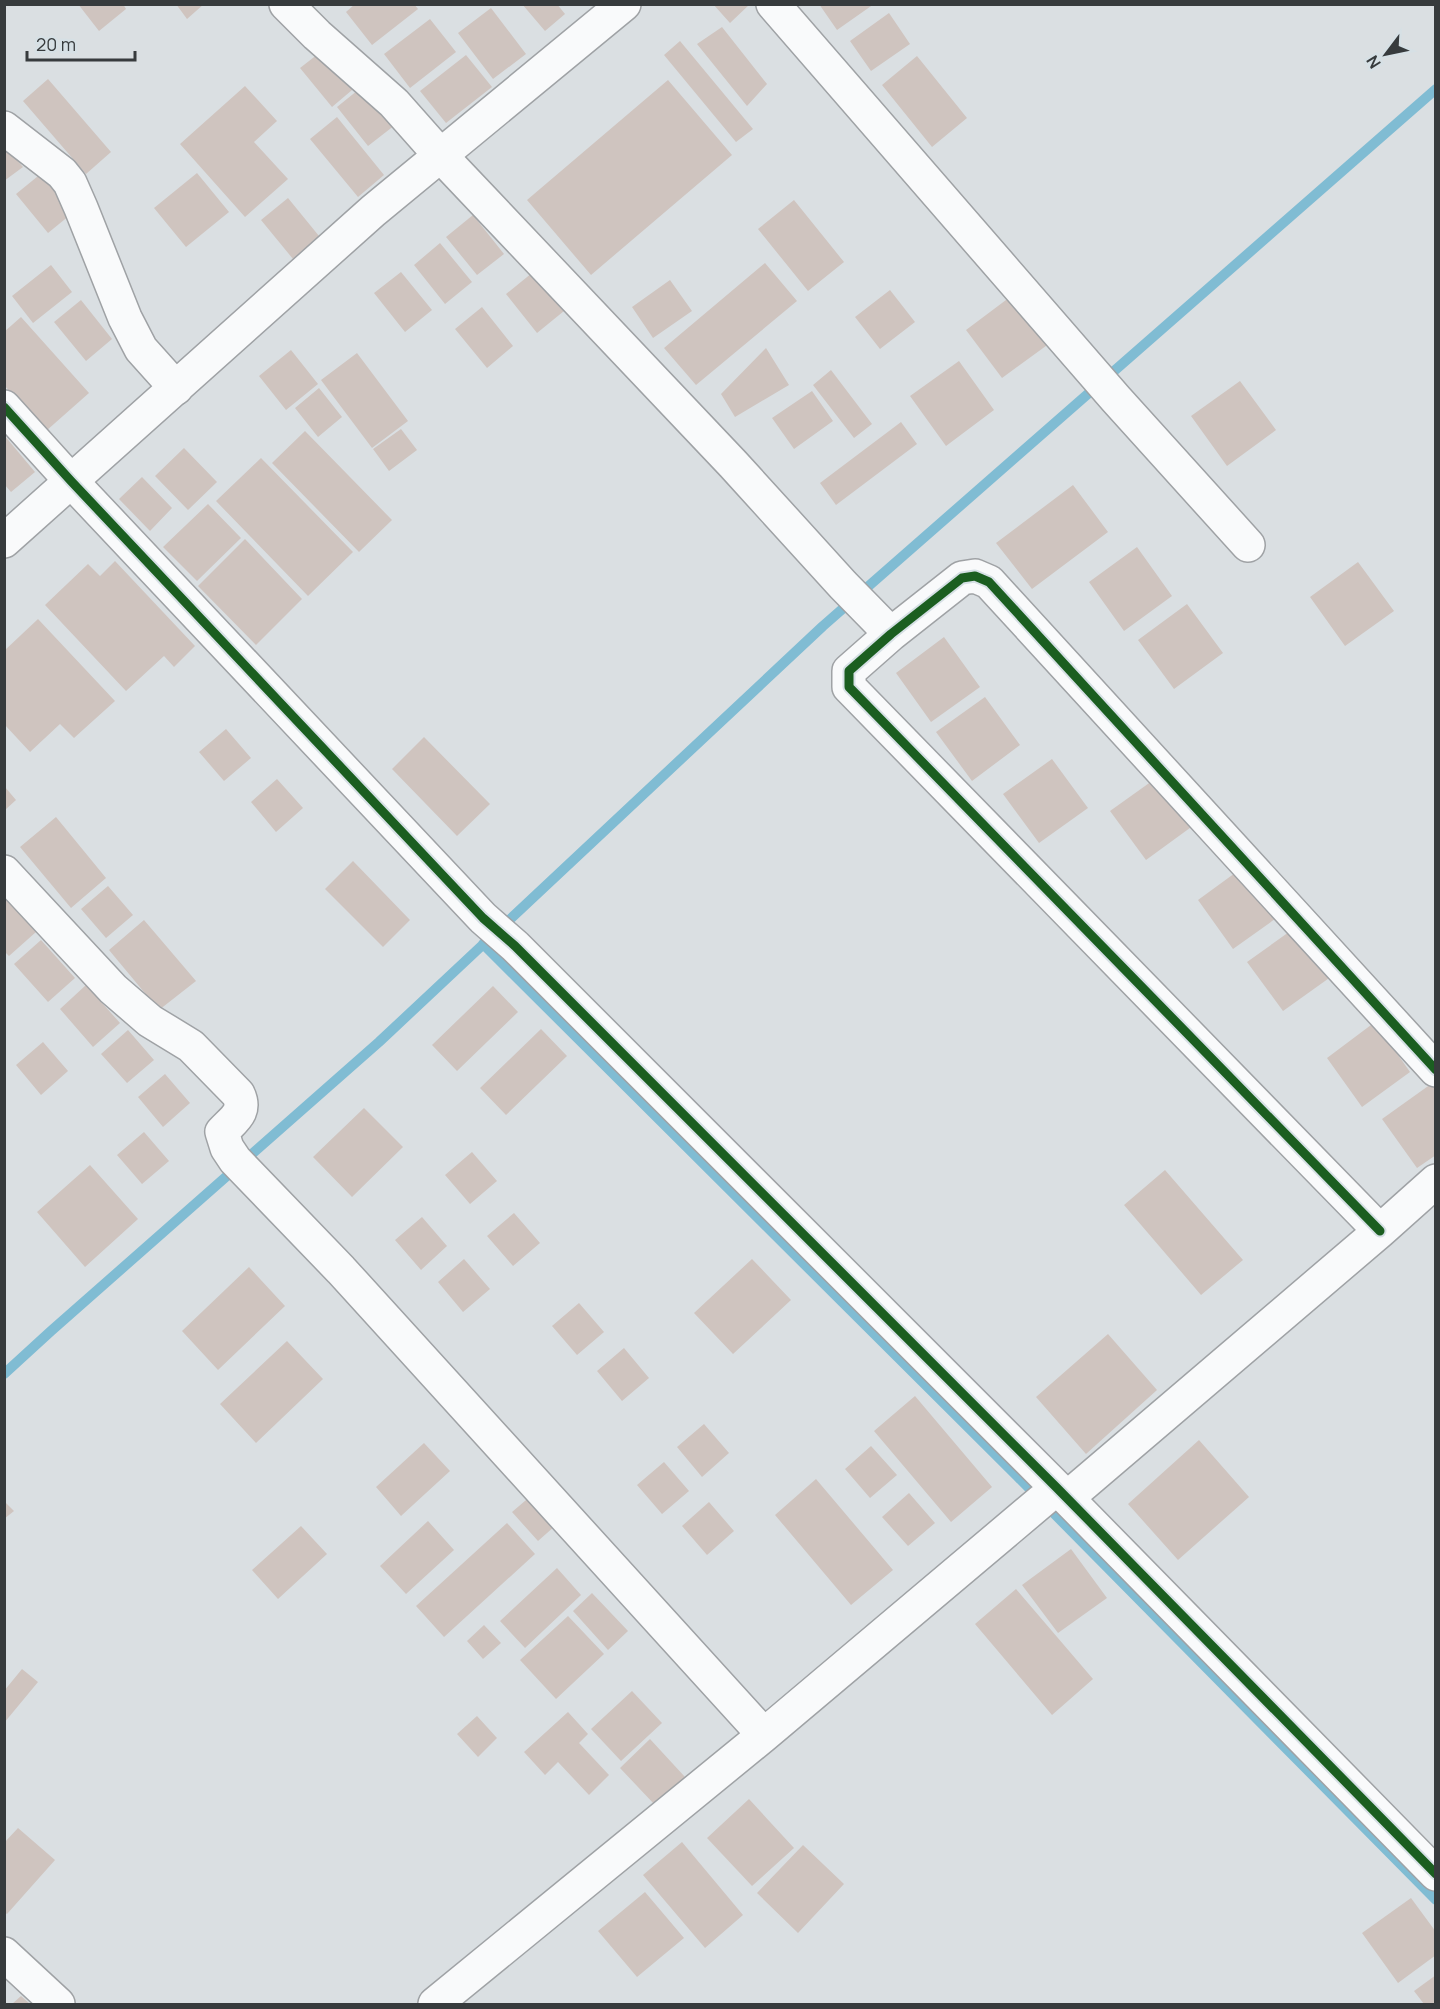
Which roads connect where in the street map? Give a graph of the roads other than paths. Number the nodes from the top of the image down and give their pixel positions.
1 (286, 4) edge
2 (773, 4) edge
3 (613, 8) edge
4 (4, 128) edge
5 (441, 156) junction
6 (176, 388) junction
7 (4, 407) edge
8 (70, 482) junction
9 (4, 541) edge
10 (1248, 545) dead end
11 (880, 623) junction
12 (4, 872) edge
13 (1436, 1070) edge
14 (1436, 1181) edge
15 (1380, 1231) junction
16 (1052, 1497) junction
17 (764, 1735) junction
18 (1436, 1874) edge
19 (4, 1954) edge
20 (58, 2004) edge
21 (435, 2004) edge

1 - 5 street
2 - 10 street
3 - 5 street
4 - 6 street
5 - 6 street
5 - 11 street
6 - 8 street
7 - 8 street
8 - 9 street
8 - 16 street
11 - 13 street
11 - 15 street
12 - 17 street
14 - 15 street
15 - 16 street
16 - 17 street
16 - 18 street
17 - 21 street
19 - 20 street

